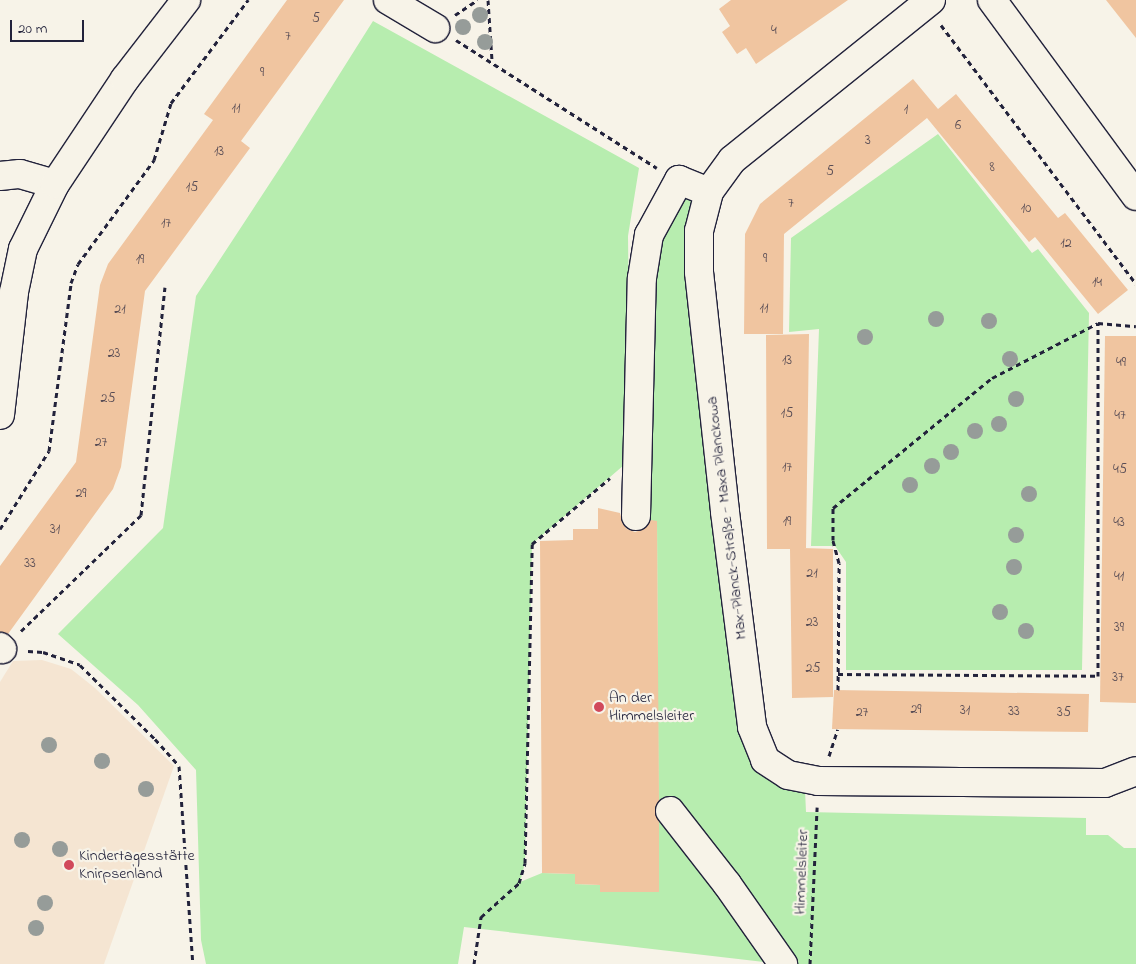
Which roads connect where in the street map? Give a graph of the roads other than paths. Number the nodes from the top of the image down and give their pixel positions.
1 (186, 0) edge
2 (388, 0) edge
3 (992, 0) edge
4 (928, 2) edge
5 (435, 28) road end
6 (0, 176) edge
7 (54, 184) junction
8 (709, 192) junction
9 (1136, 196) edge
10 (0, 415) edge
11 (636, 516) dead end
12 (1136, 771) edge
13 (670, 811) dead end
14 (783, 964) edge

1 - 7 street
2 - 5 street
3 - 9 street
4 - 8 street, Max-Planck-Straße - Maxa Planckowa
6 - 7 street
7 - 10 street
8 - 11 street
8 - 12 street, Max-Planck-Straße - Maxa Planckowa
13 - 14 street

